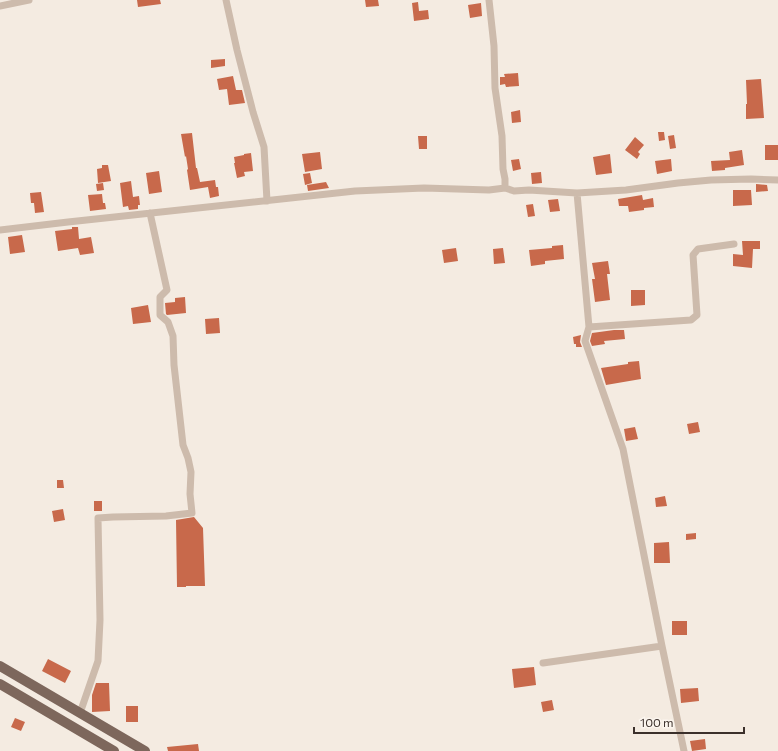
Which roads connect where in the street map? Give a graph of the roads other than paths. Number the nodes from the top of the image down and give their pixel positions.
1 (29, 0) edge
2 (226, 0) edge
3 (490, 0) edge
4 (0, 6) edge
5 (778, 180) edge
6 (505, 188) junction
7 (577, 193) junction
8 (267, 201) junction
9 (150, 213) junction
10 (0, 230) edge
11 (734, 244) dead end
12 (589, 327) junction
13 (662, 646) junction
14 (543, 663) dead end
15 (0, 666) edge
16 (0, 684) edge
17 (80, 713) junction
18 (109, 730) junction
19 (100, 742) junction
20 (114, 751) edge
21 (145, 751) edge
22 (684, 751) edge

1 - 4 street
2 - 8 street
3 - 6 street
5 - 7 street
6 - 7 street
6 - 8 street
7 - 12 street
8 - 9 street
9 - 10 street
9 - 17 street
11 - 12 street
12 - 13 street
13 - 14 street
13 - 22 street
15 - 17 main road
16 - 19 main road
17 - 18 main road
18 - 19 main road
18 - 21 main road
19 - 20 main road

